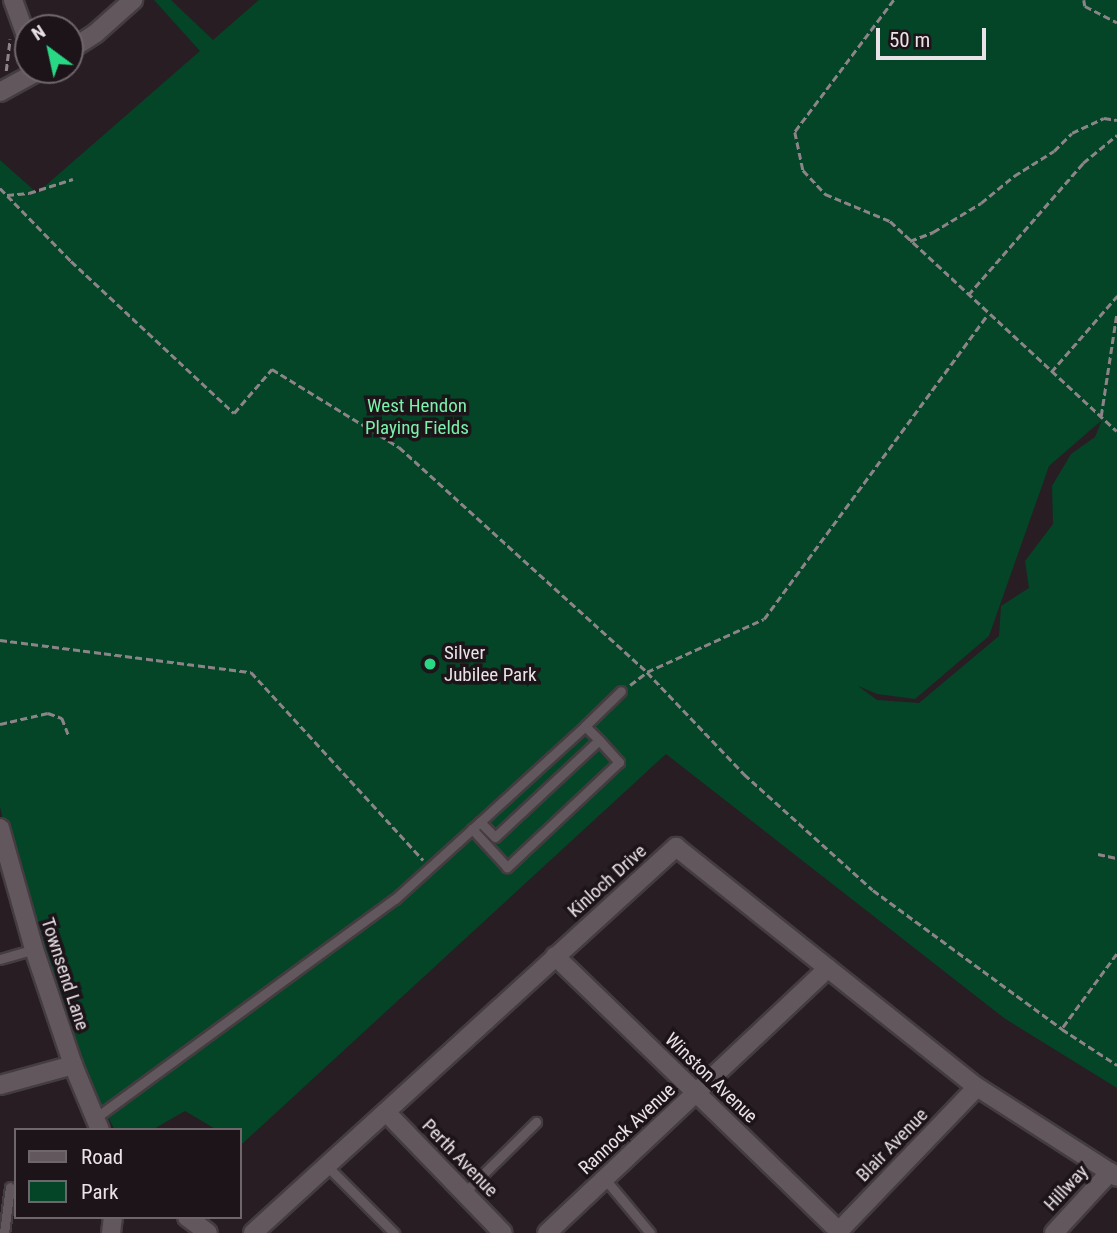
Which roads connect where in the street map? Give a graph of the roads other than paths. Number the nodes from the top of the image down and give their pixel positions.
1 (133, 0) edge
2 (84, 41) edge
3 (621, 691) road end
4 (585, 726) junction
5 (599, 740) junction
6 (476, 826) junction
7 (0, 828) edge
8 (4, 860) edge
9 (34, 949) junction
10 (555, 957) junction
11 (0, 959) edge
12 (828, 968) junction
13 (73, 1065) junction
14 (0, 1085) edge
15 (977, 1087) junction
16 (696, 1093) junction
17 (386, 1112) junction
18 (536, 1122) dead end
19 (97, 1124) edge
20 (327, 1166) junction
21 (1113, 1174) edge
22 (605, 1180) junction
23 (465, 1192) junction
24 (0, 1194) edge
25 (190, 1219) edge
26 (838, 1232) edge
27 (4, 1233) edge
28 (208, 1233) edge
29 (253, 1233) edge
30 (394, 1233) edge
31 (503, 1233) edge
32 (547, 1233) edge
33 (650, 1233) edge
34 (1054, 1233) edge

1 - 2 street
3 - 4 lane
4 - 5 lane
4 - 6 lane
5 - 6 lane
5 - 6 lane
6 - 19 lane
7 - 8 street, Townsend Lane
8 - 9 street, Townsend Lane
9 - 11 lane
9 - 13 street, Townsend Lane
10 - 12 street, Kinloch Drive
10 - 16 street, Winston Avenue
10 - 17 street, Kinloch Drive
12 - 15 street, Kinloch Drive
12 - 16 street, Rannock Avenue
13 - 14 street
13 - 19 street, Townsend Lane
15 - 21 street, Kinloch Drive
15 - 26 street, Blair Avenue
16 - 22 street, Rannock Avenue
16 - 26 street, Winston Avenue
17 - 20 street, Kinloch Drive
17 - 23 street, Perth Avenue
18 - 23 lane
20 - 29 street, Kinloch Drive
20 - 30 lane
21 - 34 street, Hillway
22 - 32 street, Rannock Avenue
22 - 33 lane
23 - 31 street, Perth Avenue
24 - 27 lane
25 - 28 street

